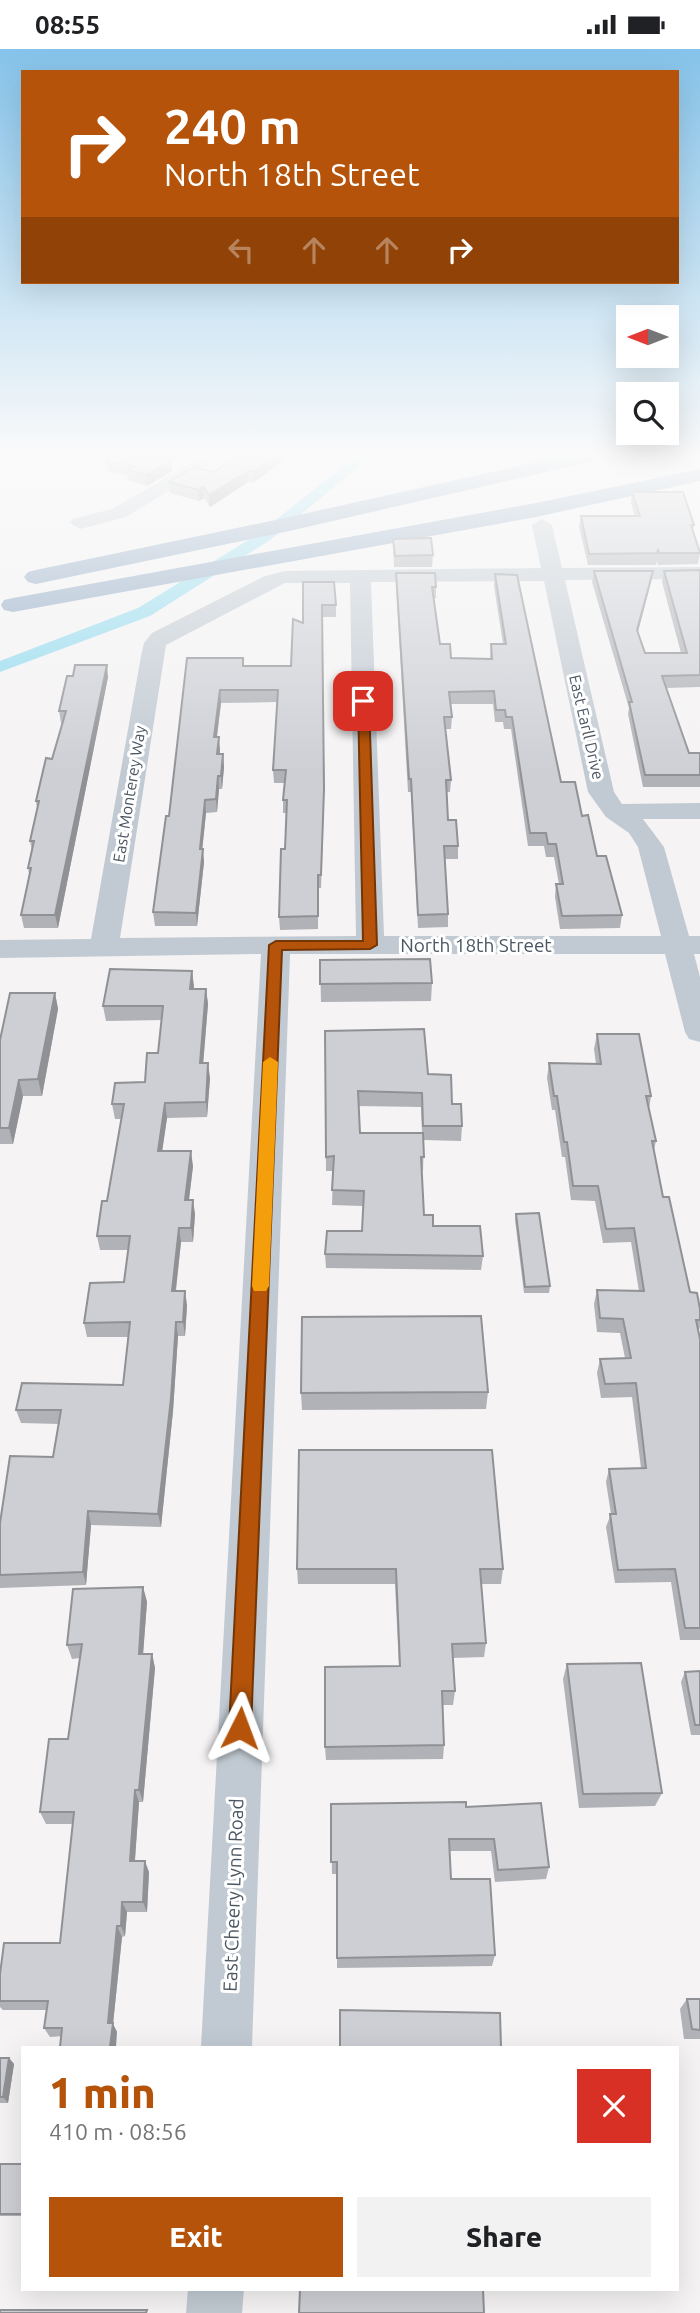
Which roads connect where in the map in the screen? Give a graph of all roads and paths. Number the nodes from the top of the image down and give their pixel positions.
1 (98, 563) edge
2 (120, 563) edge
3 (219, 563) edge
4 (248, 563) edge
5 (551, 563) edge
6 (553, 573) junction
7 (700, 573) edge
8 (360, 576) junction
9 (121, 585) junction
10 (13, 593) edge
11 (700, 811) edge
12 (615, 812) junction
13 (276, 945) junction
14 (370, 945) junction
15 (688, 945) edge
16 (104, 948) junction
17 (0, 949) edge
18 (700, 1032) edge
19 (226, 2046) edge
20 (216, 2291) edge
21 (214, 2313) edge

1 - 10 highway
2 - 10 highway
3 - 9 highway
4 - 9 highway
5 - 6 street, East Earll Drive
6 - 7 street
6 - 8 street
6 - 12 street, East Earll Drive
8 - 14 street
8 - 16 street, East Monterey Way
9 - 10 highway
11 - 12 street
12 - 15 street, East Earll Drive
13 - 14 street, North 18th Street
13 - 16 street, North 18th Street
13 - 19 street, East Cheery Lynn Road
14 - 15 street, North 18th Street
15 - 18 street, East Earll Drive
16 - 17 street, North 18th Street
20 - 21 street

